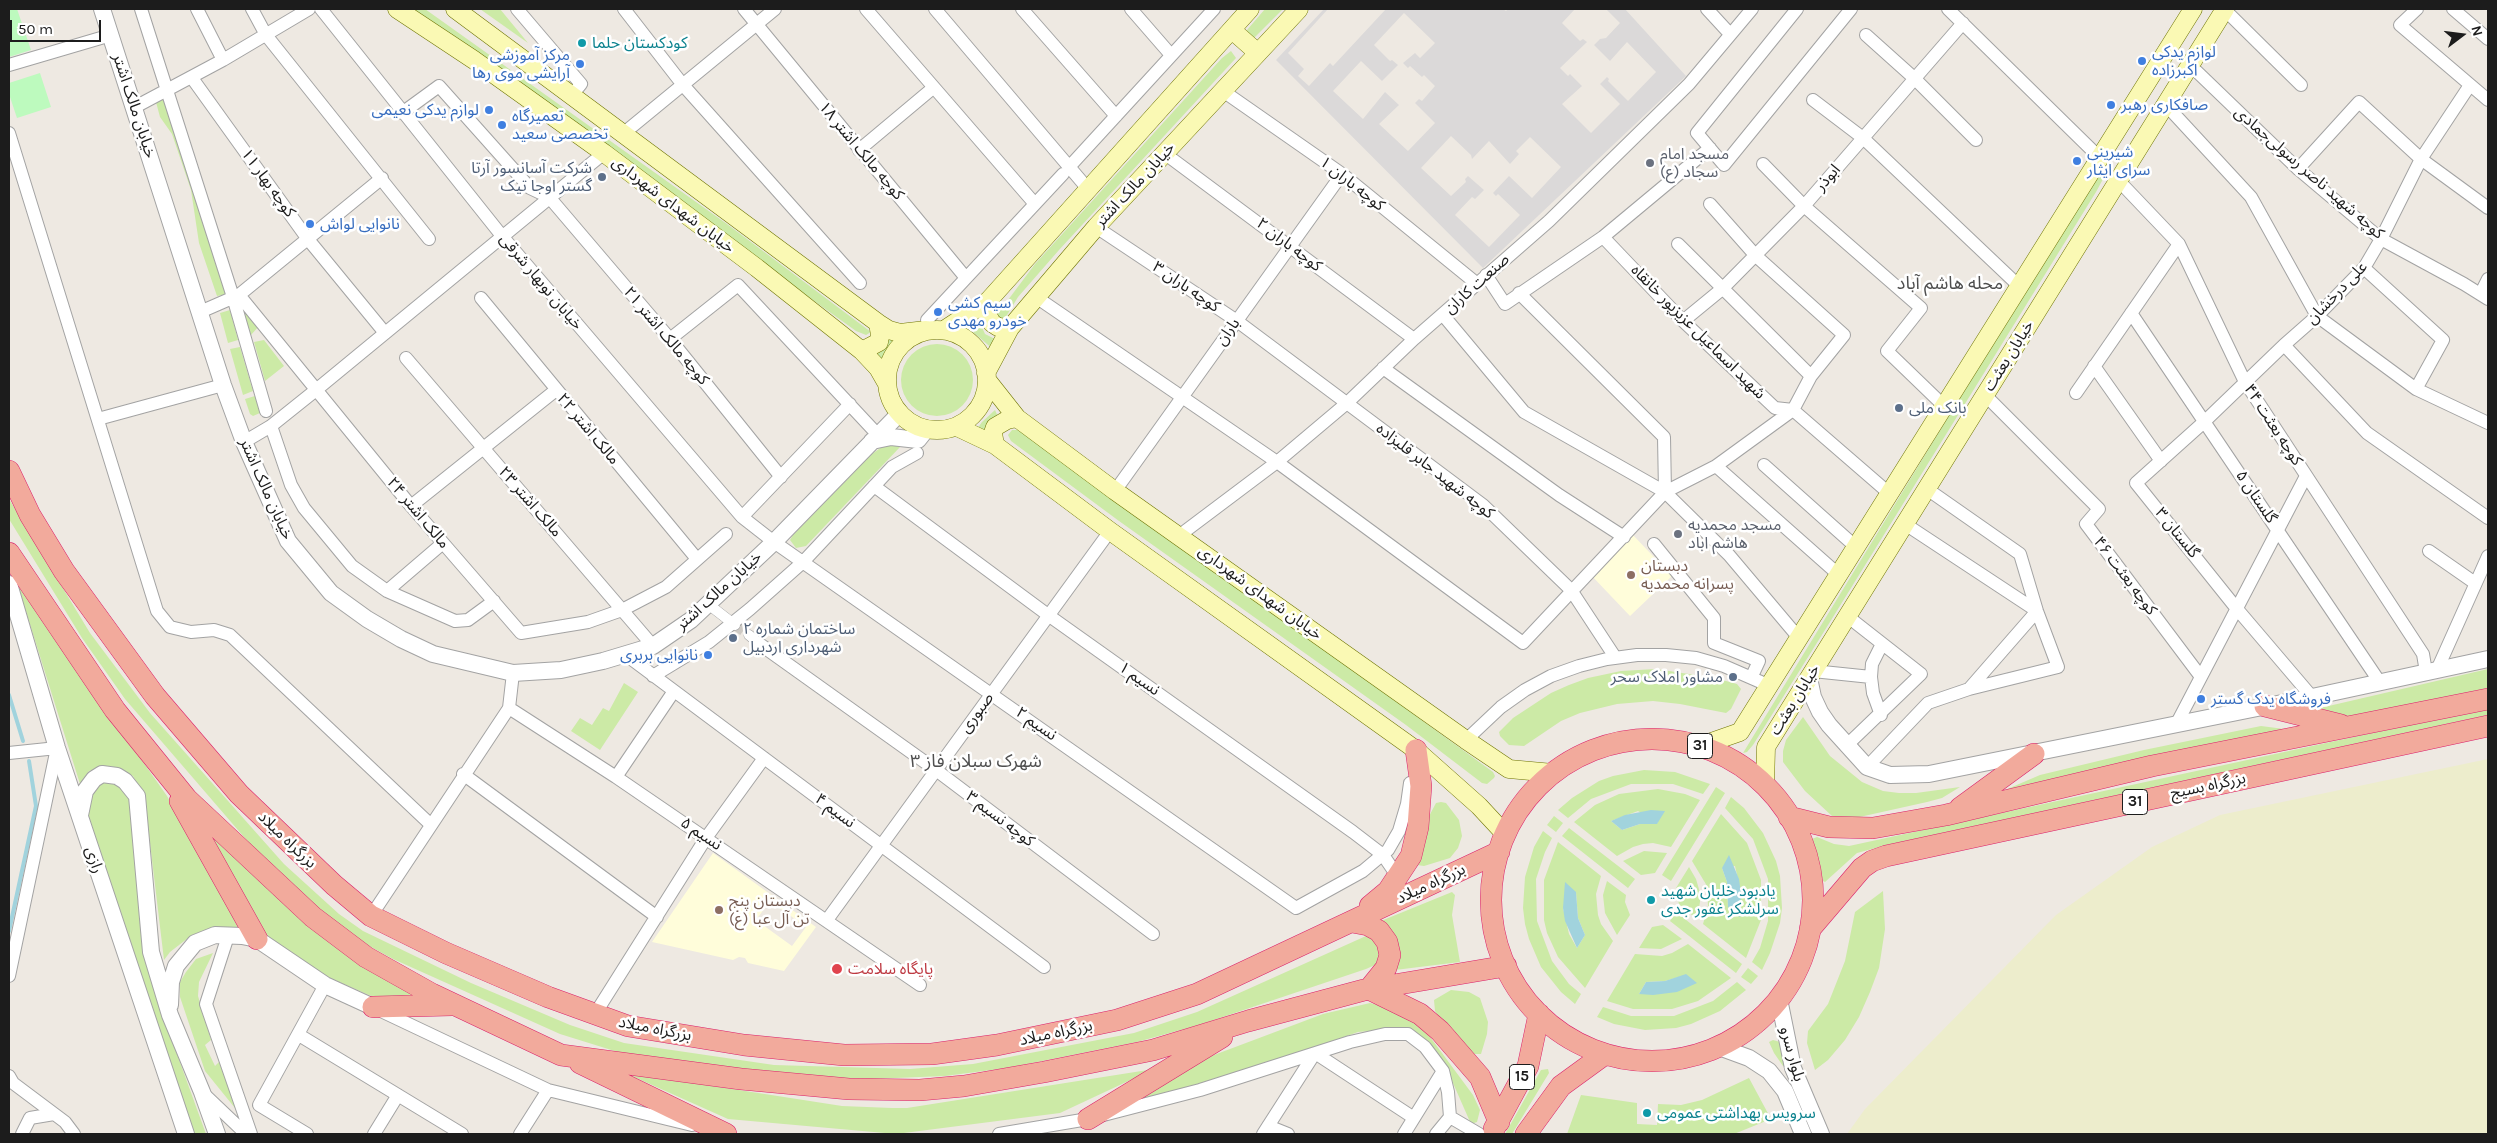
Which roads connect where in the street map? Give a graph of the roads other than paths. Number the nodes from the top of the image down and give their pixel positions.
1 (102, 9) edge
2 (141, 9) edge
3 (197, 9) edge
4 (252, 9) edge
5 (310, 9) edge
6 (321, 9) edge
7 (397, 9) edge
8 (455, 9) edge
9 (517, 9) edge
10 (624, 9) edge
11 (744, 9) edge
12 (775, 9) edge
13 (866, 9) edge
14 (935, 9) edge
15 (1022, 9) edge
16 (1131, 9) edge
17 (1214, 9) edge
18 (1250, 9) edge
19 (1299, 9) edge
20 (1707, 9) edge
21 (1752, 9) edge
22 (1797, 9) edge
23 (1850, 9) edge
24 (1948, 9) edge
25 (2193, 9) edge
26 (2224, 9) edge
27 (2416, 9) edge
28 (2453, 9) edge
29 (1963, 23) junction
30 (757, 24) junction
31 (1232, 30) junction
32 (1730, 34) junction
33 (111, 35) junction
34 (266, 35) junction
35 (1866, 35) dead end
36 (2488, 40) edge
37 (1258, 53) junction
38 (1171, 55) junction
39 (223, 60) junction
40 (9, 65) edge
41 (2190, 65) junction
42 (192, 78) junction
43 (1914, 78) junction
44 (684, 84) junction
45 (2302, 85) dead end
46 (2470, 86) junction
47 (934, 88) junction
48 (167, 91) junction
49 (1223, 91) junction
50 (572, 95) junction
51 (1813, 100) dead end
52 (2488, 100) edge
53 (2165, 104) junction
54 (135, 107) junction
55 (402, 113) junction
56 (1116, 116) junction
57 (9, 133) edge
58 (624, 133) junction
59 (1863, 138) junction
60 (1976, 140) dead end
61 (1710, 148) junction
62 (859, 150) junction
63 (604, 153) junction
64 (1164, 153) junction
65 (2100, 158) junction
66 (2421, 159) junction
67 (1763, 164) dead end
68 (2298, 169) junction
69 (1067, 170) junction
70 (1342, 174) junction
71 (382, 178) junction
72 (2118, 180) junction
73 (1088, 189) junction
74 (549, 197) junction
75 (1035, 204) junction
76 (1710, 204) dead end
77 (1804, 206) junction
78 (2488, 208) edge
79 (1096, 226) junction
80 (502, 236) junction
81 (1603, 236) junction
82 (307, 238) junction
83 (429, 239) dead end
84 (2381, 239) junction
85 (1678, 244) dead end
86 (2179, 244) junction
87 (1290, 246) junction
88 (1756, 256) junction
89 (2364, 268) junction
90 (966, 278) junction
91 (1481, 279) junction
92 (2488, 279) edge
93 (860, 283) dead end
94 (2019, 286) junction
95 (1722, 289) junction
96 (1519, 293) junction
97 (236, 296) junction
98 (2484, 296) edge
99 (1036, 297) junction
100 (481, 298) dead end
101 (986, 303) junction
102 (200, 312) junction
103 (2131, 313) junction
104 (1443, 315) junction
105 (2317, 316) junction
106 (1237, 321) junction
107 (878, 322) junction
108 (1682, 322) junction
109 (927, 325) junction
110 (1010, 328) junction
111 (944, 330) junction
112 (385, 332) junction
113 (670, 339) junction
114 (1414, 339) junction
115 (2284, 345) junction
116 (862, 350) junction
117 (406, 358) dead end
118 (2094, 366) junction
119 (1383, 368) junction
120 (987, 376) junction
121 (1811, 376) junction
122 (886, 382) junction
123 (2245, 382) junction
124 (223, 384) junction
125 (2416, 389) junction
126 (316, 390) junction
127 (556, 390) junction
128 (2076, 393) dead end
129 (1985, 395) junction
130 (1183, 396) junction
131 (1347, 403) junction
132 (850, 404) junction
133 (1944, 406) junction
134 (1793, 410) junction
135 (266, 411) dead end
136 (899, 414) junction
137 (1017, 418) junction
138 (98, 419) junction
139 (2204, 422) junction
140 (2488, 422) edge
141 (271, 426) junction
142 (957, 427) junction
143 (926, 430) junction
144 (875, 438) junction
145 (244, 442) junction
146 (995, 445) junction
147 (483, 448) junction
148 (916, 453) dead end
149 (2161, 461) junction
150 (1277, 462) junction
151 (1764, 465) dead end
152 (1716, 466) junction
153 (9, 471) edge
154 (2306, 476) junction
155 (781, 477) junction
156 (874, 486) junction
157 (1927, 488) junction
158 (1115, 491) junction
159 (1665, 492) junction
160 (1890, 494) junction
161 (411, 506) junction
162 (742, 518) junction
163 (2488, 518) edge
164 (1905, 524) junction
165 (2278, 529) junction
166 (1110, 531) junction
167 (726, 534) dead end
168 (1180, 535) junction
169 (1624, 537) junction
170 (774, 542) junction
171 (443, 543) junction
172 (1654, 544) dead end
173 (1856, 547) junction
174 (2429, 551) dead end
175 (2488, 556) edge
176 (698, 559) junction
177 (10, 560) edge
178 (803, 562) junction
179 (1839, 575) junction
180 (2475, 582) junction
181 (9, 584) edge
182 (1571, 590) junction
183 (387, 591) junction
184 (494, 601) junction
185 (708, 604) junction
186 (2237, 608) junction
187 (622, 610) junction
188 (2037, 610) junction
189 (1048, 614) junction
190 (1847, 616) junction
191 (734, 624) junction
192 (749, 635) tunnel mouth
193 (1800, 638) junction
194 (760, 644) joint
195 (1882, 644) junction
196 (653, 646) junction
197 (626, 655) junction
198 (1615, 657) junction
199 (2488, 659) edge
200 (2432, 671) junction
201 (513, 673) junction
202 (1811, 674) junction
203 (654, 676) junction
204 (1752, 676) junction
205 (2201, 677) junction
206 (1871, 678) junction
207 (2379, 681) junction
208 (1770, 686) junction
209 (1969, 690) junction
210 (674, 691) junction
211 (992, 692) junction
212 (2312, 697) junction
213 (2488, 699) edge
214 (2266, 706) junction
215 (508, 708) junction
216 (1880, 715) junction
217 (2177, 723) junction
218 (2346, 726) junction
219 (2488, 726) edge
220 (1466, 740) junction
221 (1700, 746) junction
222 (1846, 746) junction
223 (57, 748) junction
224 (1416, 750) junction
225 (9, 753) edge
226 (2034, 754) junction
227 (764, 758) junction
228 (159, 764) junction
229 (1867, 767) junction
230 (936, 770) junction
231 (1553, 773) junction
232 (463, 774) junction
233 (616, 777) junction
234 (1410, 783) dead end
235 (1765, 786) junction
236 (1952, 814) junction
237 (79, 816) junction
238 (1789, 817) junction
239 (430, 824) junction
240 (706, 838) junction
241 (1502, 843) junction
242 (882, 845) junction
243 (1383, 855) junction
244 (1398, 877) junction
245 (371, 916) junction
246 (657, 916) junction
247 (827, 920) junction
248 (1352, 922) junction
249 (1810, 929) junction
250 (1154, 934) dead end
251 (228, 936) junction
252 (258, 939) junction
253 (1506, 966) junction
254 (1044, 967) dead end
255 (9, 976) edge
256 (325, 985) junction
257 (920, 985) dead end
258 (1369, 989) junction
259 (1779, 999) junction
260 (458, 1005) junction
261 (373, 1007) junction
262 (595, 1014) junction
263 (1539, 1014) junction
264 (170, 1015) junction
265 (1248, 1021) junction
266 (299, 1035) junction
267 (1719, 1047) junction
268 (1315, 1053) junction
269 (1605, 1054) junction
270 (561, 1055) junction
271 (1443, 1071) junction
272 (9, 1076) edge
273 (548, 1090) junction
274 (202, 1092) junction
275 (398, 1095) junction
276 (54, 1114) junction
277 (1450, 1117) junction
278 (1414, 1118) junction
279 (1088, 1119) junction
280 (1495, 1128) edge
281 (1265, 1130) edge
282 (22, 1134) edge
283 (74, 1134) edge
284 (186, 1134) edge
285 (217, 1134) edge
286 (246, 1134) edge
287 (251, 1134) edge
288 (307, 1134) edge
289 (374, 1134) edge
290 (462, 1134) edge
291 (520, 1134) edge
292 (725, 1134) edge
293 (734, 1134) edge
294 (998, 1134) edge
295 (1288, 1134) edge
296 (1404, 1134) edge
297 (1436, 1134) edge
298 (1479, 1134) edge
299 (1526, 1134) edge
300 (1804, 1134) edge
301 (1821, 1134) edge

1 - 33 street, خیابان مالک اشتر
2 - 48 street
3 - 39 street
4 - 34 street
5 - 34 street
6 - 55 street, خیابان نوبهار شرقی
7 - 63 main road, خیابان شهدای شهرداری
8 - 50 main road, خیابان شهدای شهرداری
9 - 50 street
10 - 44 street
11 - 30 street, کوچه مالک اشتر ۱۸
12 - 30 street
13 - 47 street
14 - 69 street
15 - 56 street
16 - 38 street
17 - 38 street
18 - 31 main road, خیابان مالک اشتر
19 - 37 main road, خیابان مالک اشتر
20 - 32 street
21 - 32 street, صنعت کاران
22 - 61 street
23 - 61 street
24 - 29 street
25 - 65 main road, خیابان بعثت
26 - 41 main road, خیابان بعثت
26 - 45 street
27 - 46 street
28 - 36 street
29 - 43 street, ابوذر
29 - 65 street
30 - 44 street
30 - 62 street, کوچه مالک اشتر ۱۸
31 - 37 main road
31 - 73 main road, خیابان مالک اشتر
32 - 91 street, صنعت کاران
33 - 40 street
33 - 54 street, خیابان مالک اشتر
34 - 39 street
34 - 71 street
35 - 43 street
37 - 49 main road, خیابان مالک اشتر
38 - 56 street
39 - 42 street
41 - 53 main road, خیابان بعثت
41 - 68 street, کوچه شهید ناصر رسولی‌جمادی
42 - 48 street
42 - 82 street, کوچه بهار ۱۱
43 - 59 street, ابوذر
43 - 60 street
44 - 58 street
44 - 93 street
46 - 52 street
46 - 66 street, علی درخشان
47 - 62 street
47 - 75 street
48 - 54 street
48 - 97 street
49 - 64 main road, خیابان مالک اشتر
49 - 70 street, کوچه باران ۱
50 - 58 main road, خیابان شهدای شهرداری
51 - 59 street
53 - 72 main road, خیابان بعثت
53 - 105 street
54 - 102 street, خیابان مالک اشتر
55 - 74 street
55 - 80 street, خیابان نوبهار شرقی
56 - 69 street
57 - 138 street
58 - 107 main road, خیابان شهدای شهرداری
59 - 77 street, ابوذر
59 - 94 street
61 - 81 street
62 - 90 street, کوچه مالک اشتر ۱۸
63 - 74 street
63 - 116 main road, خیابان شهدای شهرداری
64 - 79 main road, خیابان مالک اشتر
64 - 87 street, کوچه باران ۲
65 - 72 main road
65 - 94 main road, خیابان بعثت
66 - 68 street
66 - 78 street
66 - 84 street, علی درخشان
67 - 77 street
68 - 84 street, کوچه شهید ناصر رسولی‌جمادی
69 - 73 street
69 - 75 street
70 - 87 street, باران
70 - 91 street, کوچه باران ۱
71 - 82 street
71 - 83 street
72 - 86 street, کوچه بعثت ۴۴
72 - 129 main road, خیابان بعثت
73 - 101 main road, خیابان مالک اشتر
74 - 80 street
74 - 113 street, کوچه مالک اشتر ۲۱
75 - 90 street
76 - 88 street
77 - 88 street, ابوذر
77 - 133 street
79 - 99 main road, خیابان مالک اشتر
79 - 106 street, کوچه باران ۳
80 - 112 street
80 - 162 street, خیابان نوبهار شرقی
81 - 96 street
81 - 108 street, شهید اسماعیل عزیزپور خانقاه
82 - 97 street
82 - 112 street, کوچه بهار ۱۱
84 - 89 street, علی درخشان
84 - 98 street, کوچه شهید ناصر رسولی‌جمادی
85 - 95 street
86 - 103 street
86 - 123 street, کوچه بعثت ۴۴
87 - 106 street, باران
87 - 114 street, کوچه باران ۲
88 - 95 street, ابوذر
88 - 121 street
89 - 105 street, علی درخشان
89 - 125 street
90 - 109 street
91 - 96 street, کوچه باران ۱
91 - 104 street, صنعت کاران
92 - 98 street
94 - 133 main road, خیابان بعثت
95 - 108 street, ابوذر
95 - 121 street
96 - 159 street
97 - 102 street
97 - 126 street, مالک اشتر ۲۴
97 - 135 street
99 - 110 main road, خیابان مالک اشتر
99 - 130 street
100 - 127 street, مالک اشتر ۲۲
101 - 110 main road
101 - 111 main road, خیابان مالک اشتر
102 - 124 street, خیابان مالک اشتر
103 - 118 street
103 - 139 street, گلستان ۵
104 - 114 street, صنعت کاران
104 - 159 street
105 - 115 street, علی درخشان
105 - 125 street
106 - 130 street, باران
106 - 131 street, کوچه باران ۳
107 - 109 main road, خیابان شهدای شهرداری
107 - 116 main road
108 - 134 street, شهید اسماعیل عزیزپور خانقاه
109 - 111 main road
109 - 122 main road
110 - 120 main road, خیابان مالک اشتر
111 - 120 main road
112 - 126 street
113 - 132 street
113 - 155 street, کوچه مالک اشتر ۲۱
114 - 119 street, صنعت کاران
115 - 123 street, علی درخشان
115 - 163 street
116 - 122 main road, خیابان شهدای شهرداری
117 - 147 street, مالک اشتر ۲۳
118 - 128 street
118 - 149 street
119 - 131 street, صنعت کاران
119 - 169 street
120 - 137 main road, خیابان شهدای شهرداری
120 - 142 main road
121 - 134 street
122 - 136 main road
123 - 139 street, گلستان ۳
123 - 154 street, کوچه بعثت ۴۴
124 - 138 street
124 - 145 street, خیابان مالک اشتر
125 - 140 street
126 - 141 street
126 - 161 street, مالک اشتر ۲۴
127 - 147 street
127 - 176 street, مالک اشتر ۲۲
129 - 157 main road, خیابان بعثت
129 - 205 street, کوچه بعثت ۴۶
130 - 150 street
130 - 158 street, باران
131 - 150 street, صنعت کاران
131 - 182 street, کوچه شهید جابر قلیزاده
132 - 144 street
132 - 155 street
133 - 160 main road, خیابان بعثت
134 - 152 street
134 - 160 street, شهید اسماعیل عزیزپور خانقاه
136 - 143 main road
136 - 144 street, خیابان مالک اشتر
137 - 146 main road
137 - 158 main road, خیابان شهدای شهرداری
138 - 239 street
139 - 149 street, گلستان ۳
139 - 165 street, گلستان ۵
141 - 145 street
141 - 183 street
142 - 143 main road
142 - 146 main road
143 - 144 street
144 - 170 street, خیابان مالک اشتر
145 - 201 street, خیابان مالک اشتر
146 - 166 main road
147 - 161 street
147 - 187 street, مالک اشتر ۲۳
148 - 156 street
149 - 186 street, گلستان ۳
150 - 168 street, صنعت کاران
150 - 182 street
151 - 173 street
152 - 159 street
152 - 179 street
153 - 245 highway, بزرگراه میلاد
154 - 165 street
154 - 200 street, کوچه بعثت ۴۴
155 - 162 street
156 - 178 street
156 - 189 street, نسیم ۱
157 - 164 main road, خیابان بعثت
157 - 188 street
158 - 168 main road, خیابان شهدای شهرداری
159 - 169 street
159 - 193 street
160 - 173 main road, خیابان بعثت
161 - 171 street, مالک اشتر ۲۴
162 - 170 street, خیابان نوبهار شرقی
164 - 188 street
164 - 190 main road, خیابان بعثت
165 - 186 street
165 - 207 street, گلستان ۵
166 - 189 street, صبوری
166 - 224 main road
167 - 176 street
168 - 220 main road, خیابان شهدای شهرداری
169 - 182 street
170 - 178 street, نسیم ۲
170 - 185 street, خیابان مالک اشتر
171 - 183 street
171 - 184 street, مالک اشتر ۲۴
172 - 204 street
173 - 179 main road, خیابان بعثت
174 - 180 street
175 - 180 street
176 - 187 street
177 - 228 highway
178 - 191 street
178 - 211 street, نسیم ۲
179 - 193 main road, خیابان بعثت
180 - 200 street
181 - 223 street, رازی
182 - 198 street, کوچه شهید جابر قلیزاده
183 - 184 street
184 - 187 street, مالک اشتر ۲۴
185 - 191 street
185 - 196 street, خیابان مالک اشتر
186 - 205 street
186 - 212 street, گلستان ۳
187 - 196 street, مالک اشتر ۲۳
188 - 209 street
188 - 209 street
189 - 211 street, صبوری
189 - 243 street, نسیم ۱
190 - 195 street
190 - 202 main road, خیابان بعثت
191 - 203 street
192 - 194 street, کوچه نسیم ۳
193 - 208 main road, خیابان بعثت
194 - 230 street, کوچه نسیم ۳
195 - 206 street
195 - 216 street
196 - 197 street, خیابان مالک اشتر
197 - 201 street, خیابان مالک اشتر
197 - 203 street, نسیم ۴
198 - 204 street
198 - 220 street
199 - 200 street
200 - 207 street
201 - 215 street
202 - 206 street
202 - 222 street
202 - 235 main road, خیابان بعثت
203 - 210 street, نسیم ۴
204 - 208 street
205 - 217 street
206 - 216 street
207 - 212 street
208 - 221 main road, خیابان بعثت
209 - 229 street
210 - 227 street, نسیم ۴
210 - 233 street
211 - 230 street, صبوری
211 - 243 street, نسیم ۲
212 - 214 street
213 - 218 highway, بزرگراه بسیج / 31
214 - 217 street
214 - 218 highway
215 - 232 street
215 - 233 street, نسیم ۵
216 - 222 street
217 - 226 street
218 - 236 highway, بزرگراه بسیج / 31
219 - 249 highway, بزرگراه بسیج / 31
220 - 231 main road, خیابان شهدای شهرداری
221 - 231 highway, 31
221 - 235 highway, 31
222 - 229 street
223 - 225 street
223 - 237 street, رازی
223 - 255 street
224 - 241 main road
224 - 244 highway
226 - 229 street
226 - 236 highway
227 - 240 street
227 - 242 street, نسیم ۴
228 - 252 highway
228 - 260 highway
230 - 242 street, صبوری
230 - 250 street, کوچه نسیم ۳
231 - 241 highway, 31
232 - 239 street
232 - 246 street
233 - 240 street, نسیم ۵
234 - 243 street
235 - 238 highway, 31
236 - 238 highway, بزرگراه بسیج / 31
237 - 264 street
237 - 284 street, رازی
238 - 249 highway, 31
239 - 245 street
240 - 246 street
240 - 247 street, نسیم ۵
241 - 248 highway, بزرگراه میلاد
241 - 253 highway, 31
242 - 247 street, صبوری
242 - 254 street, نسیم ۴
243 - 244 street, نسیم ۱
244 - 248 highway
245 - 262 highway, بزرگراه میلاد
246 - 262 street
247 - 257 street, نسیم ۵
248 - 258 highway
248 - 262 highway, بزرگراه میلاد
249 - 259 highway, 31
251 - 252 street
251 - 264 street
251 - 287 street
252 - 256 street
253 - 258 highway
253 - 263 highway, 31
256 - 261 street
256 - 266 street
258 - 265 highway
258 - 280 highway
259 - 267 highway, 31
259 - 301 street, بلوار سرو
260 - 261 highway
260 - 270 highway
261 - 273 street
263 - 269 highway, 31
263 - 280 highway, 15
264 - 274 street
265 - 270 highway
265 - 279 highway
266 - 275 street
266 - 288 street
267 - 269 highway, 31
267 - 300 street, بلوار سرو
268 - 271 street
268 - 278 street
268 - 279 street
268 - 281 street
269 - 299 highway, 15
270 - 292 highway
271 - 277 street
271 - 278 street
272 - 276 street
273 - 291 street
273 - 292 street
274 - 285 street
274 - 286 street
275 - 289 street
275 - 290 street
276 - 282 street
276 - 283 street
277 - 297 street
277 - 298 street
278 - 296 street
279 - 294 street
281 - 295 street
292 - 293 street

